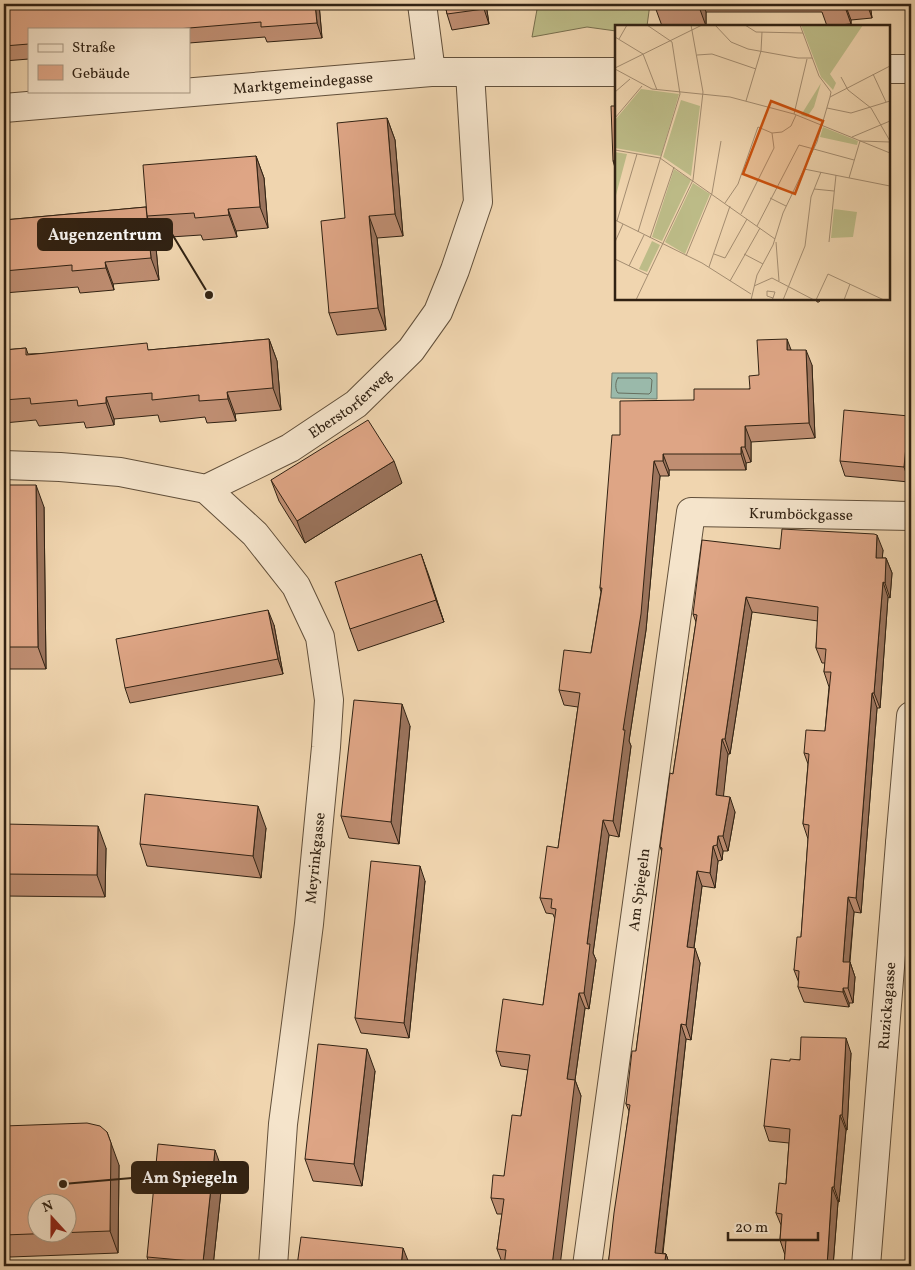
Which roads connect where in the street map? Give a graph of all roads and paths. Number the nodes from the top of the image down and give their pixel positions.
1 (422, 4) edge
2 (890, 69) edge
3 (911, 69) edge
4 (431, 72) junction
5 (610, 72) edge
6 (470, 73) junction
7 (4, 108) edge
8 (4, 465) edge
9 (206, 489) junction
10 (691, 512) joint
11 (911, 516) edge
12 (911, 716) edge
13 (906, 842) edge
14 (273, 1266) edge
15 (587, 1266) edge
16 (866, 1266) edge

1 - 4 street
2 - 3 street
4 - 6 street, Marktgemeindegasse
4 - 7 street, Marktgemeindegasse
5 - 6 street, Marktgemeindegasse
6 - 9 street, Eberstorferweg
8 - 9 street
9 - 14 street, Meyrinkgasse
10 - 11 street, Krumböckgasse
10 - 15 street, Am Spiegeln
12 - 13 street, Ruzickagasse
13 - 16 street, Ruzickagasse

